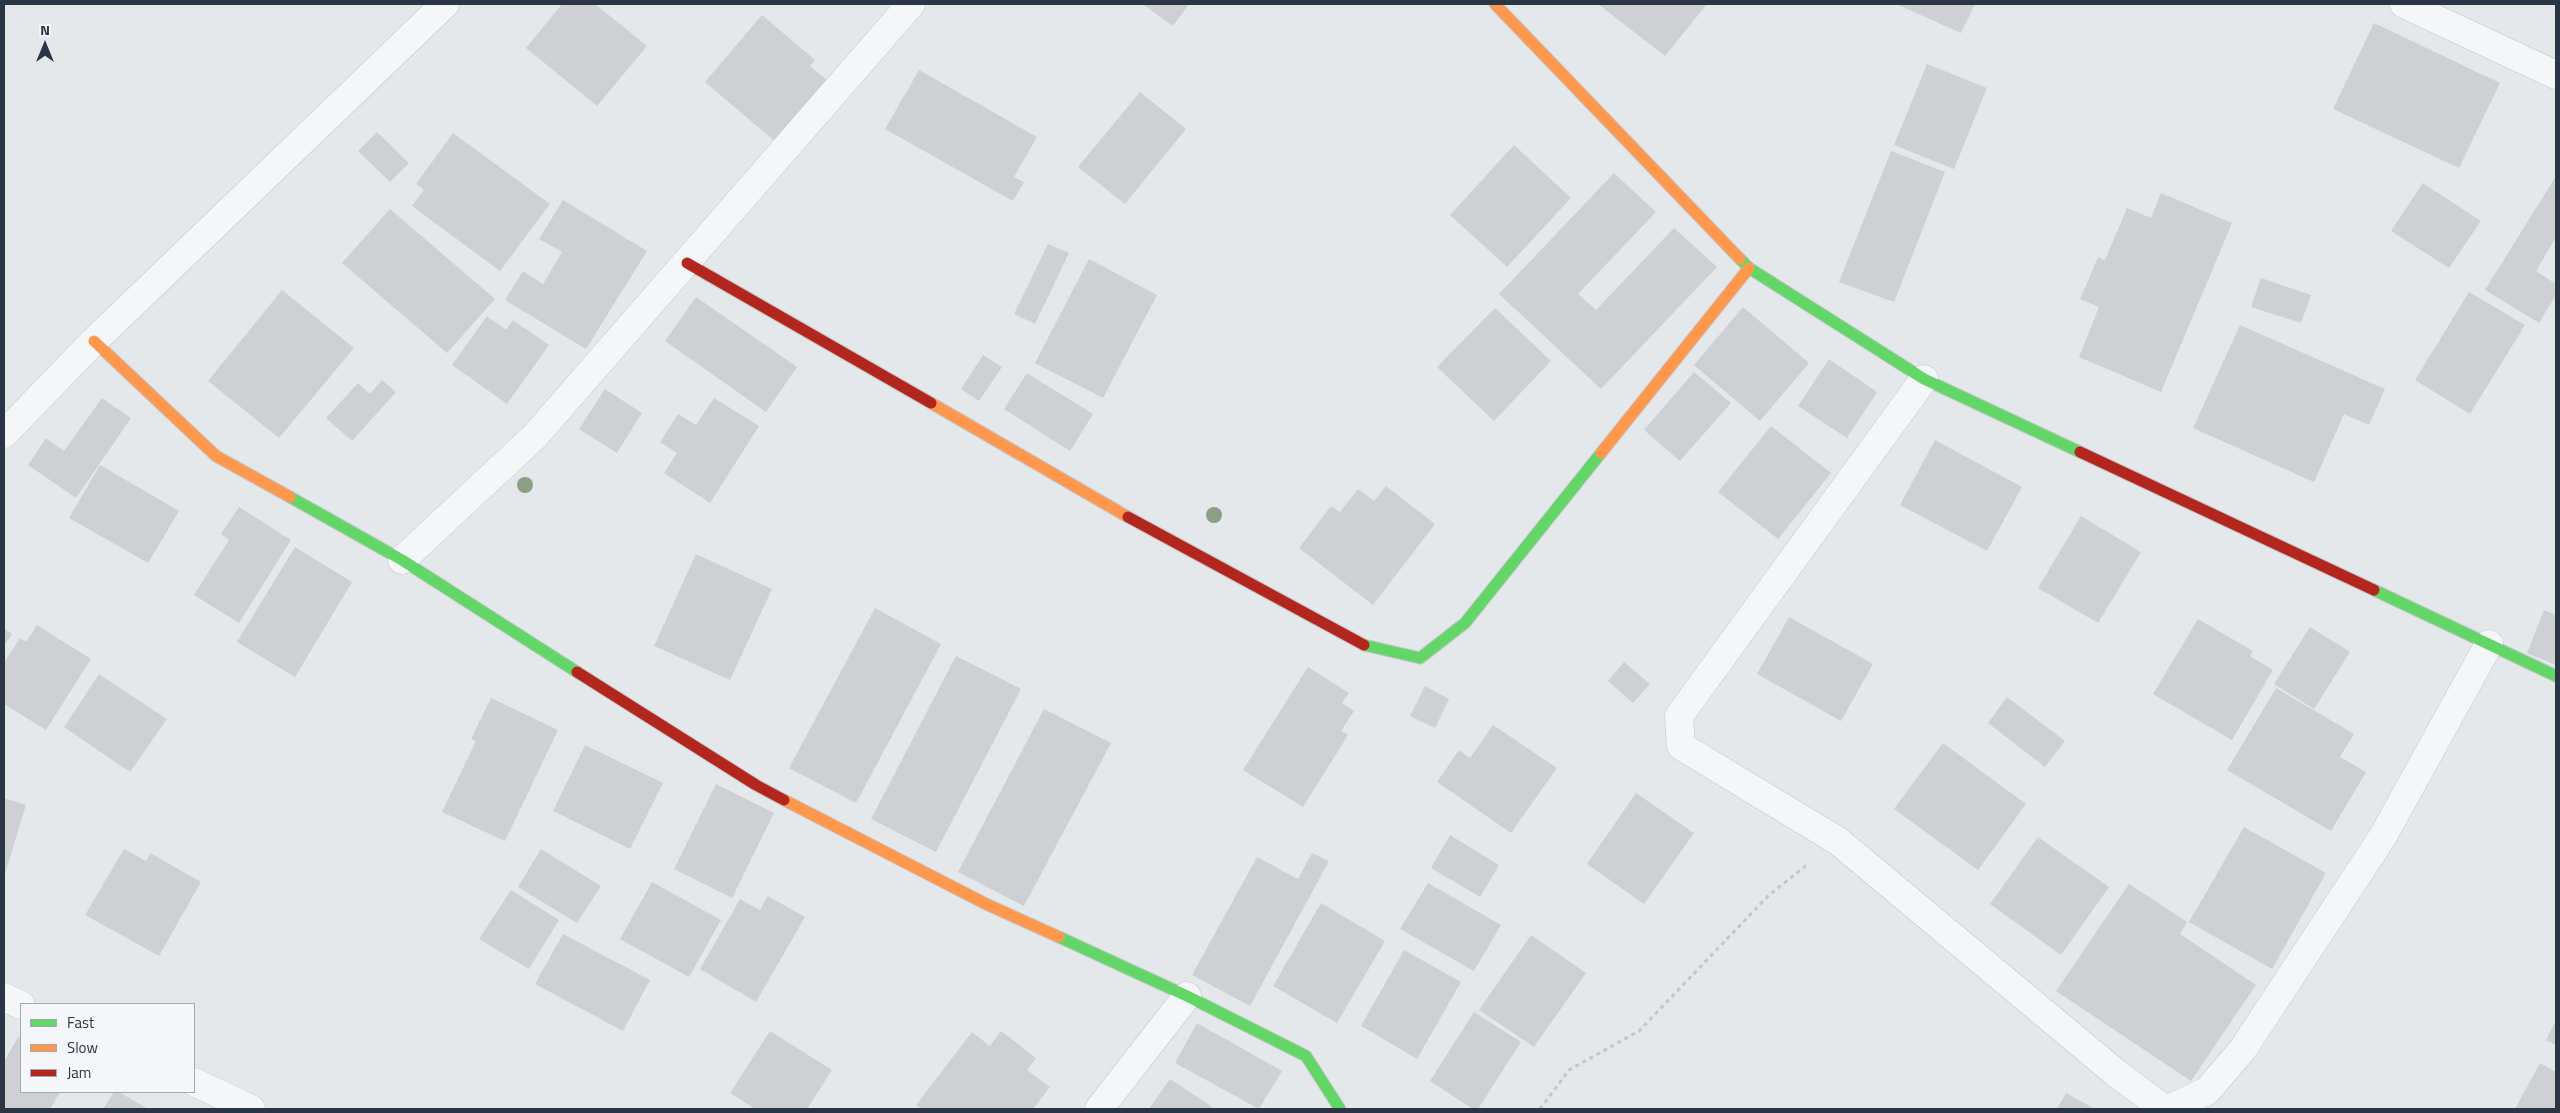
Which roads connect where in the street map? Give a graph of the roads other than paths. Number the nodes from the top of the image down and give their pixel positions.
1 (445, 4) edge
2 (911, 4) edge
3 (1495, 4) edge
4 (2404, 4) edge
5 (2556, 76) edge
6 (687, 264) junction
7 (1749, 268) junction
8 (94, 340) junction
9 (1924, 379) junction
10 (4, 434) edge
11 (402, 560) junction
12 (2489, 644) junction
13 (2556, 676) edge
14 (1187, 996) junction
15 (4, 997) edge
16 (20, 1005) edge
17 (195, 1083) edge
18 (215, 1101) edge
19 (251, 1109) edge
20 (1100, 1109) edge
21 (1340, 1109) edge
22 (2164, 1109) edge
23 (2169, 1109) edge

1 - 8 street
2 - 6 street
3 - 7 street
4 - 5 street
6 - 7 street
6 - 11 street
7 - 9 street
8 - 10 street
8 - 11 street
9 - 12 street
9 - 22 street
11 - 14 street
12 - 13 street
12 - 23 street
14 - 20 street
14 - 21 street
15 - 16 street
17 - 18 street
18 - 19 street

